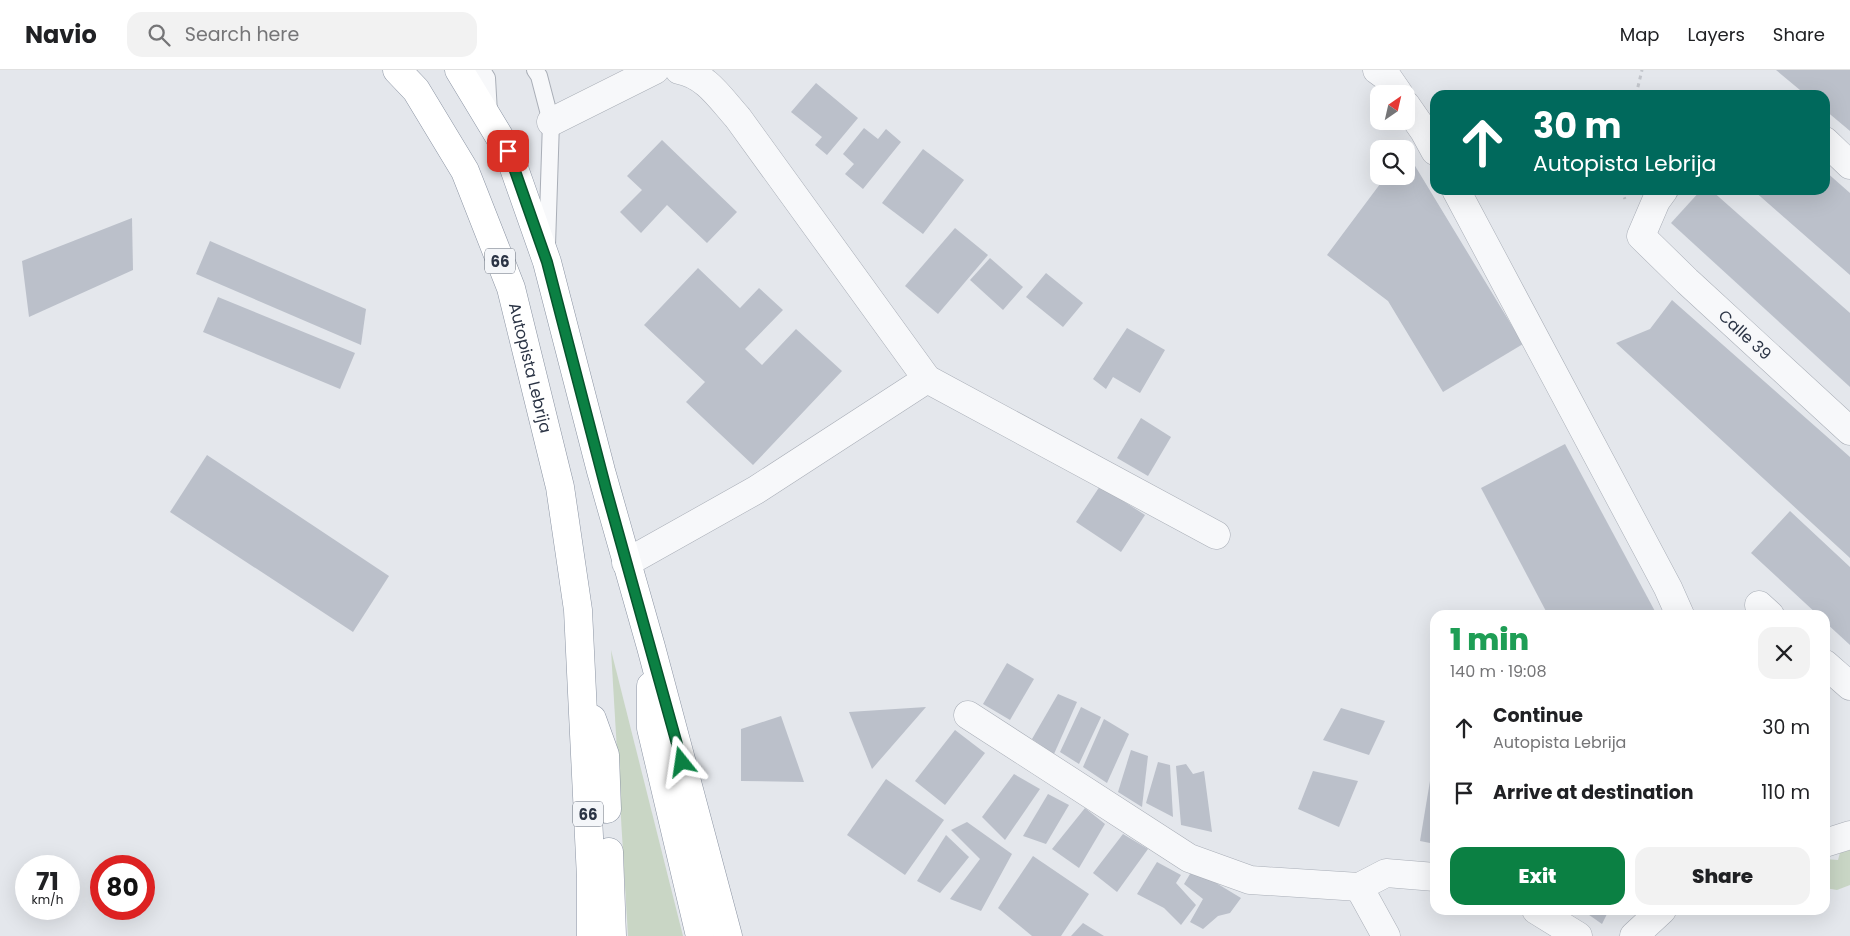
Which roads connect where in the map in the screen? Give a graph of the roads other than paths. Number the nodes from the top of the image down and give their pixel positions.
1 (397, 70) edge
2 (459, 70) edge
3 (482, 70) edge
4 (535, 70) edge
5 (656, 70) edge
6 (679, 70) edge
7 (1377, 70) edge
8 (1393, 85) edge
9 (1415, 118) edge
10 (489, 120) junction
11 (551, 122) junction
12 (1430, 142) edge
13 (1830, 146) edge
14 (1850, 165) edge
15 (1459, 195) edge
16 (1660, 195) edge
17 (547, 262) junction
18 (927, 379) junction
19 (1850, 431) edge
20 (1216, 535) dead end
21 (626, 563) junction
22 (1678, 610) edge
23 (651, 647) junction
24 (1830, 668) edge
25 (1850, 686) edge
26 (582, 692) junction
27 (968, 715) dead end
28 (1850, 835) edge
29 (1830, 841) edge
30 (1430, 877) edge
31 (1359, 887) junction
32 (1544, 915) edge
33 (1657, 915) edge
34 (591, 936) edge
35 (612, 936) edge
36 (700, 936) edge
37 (728, 936) edge
38 (1386, 936) edge
39 (1578, 936) edge
40 (1634, 936) edge

1 - 26 highway, Autopista Lebrija / 66
2 - 10 highway
3 - 10 lane
4 - 11 lane
5 - 11 street
6 - 18 street
7 - 8 street
9 - 12 street
10 - 17 highway
11 - 17 lane
13 - 14 street
15 - 22 street
16 - 19 street, Calle 39
17 - 21 highway
18 - 20 street
18 - 21 street
21 - 23 highway
23 - 36 highway
23 - 37 highway
24 - 25 street
26 - 34 highway, 66
26 - 35 highway
27 - 31 street
28 - 29 street
30 - 31 street
31 - 38 street
32 - 39 street
33 - 40 street

